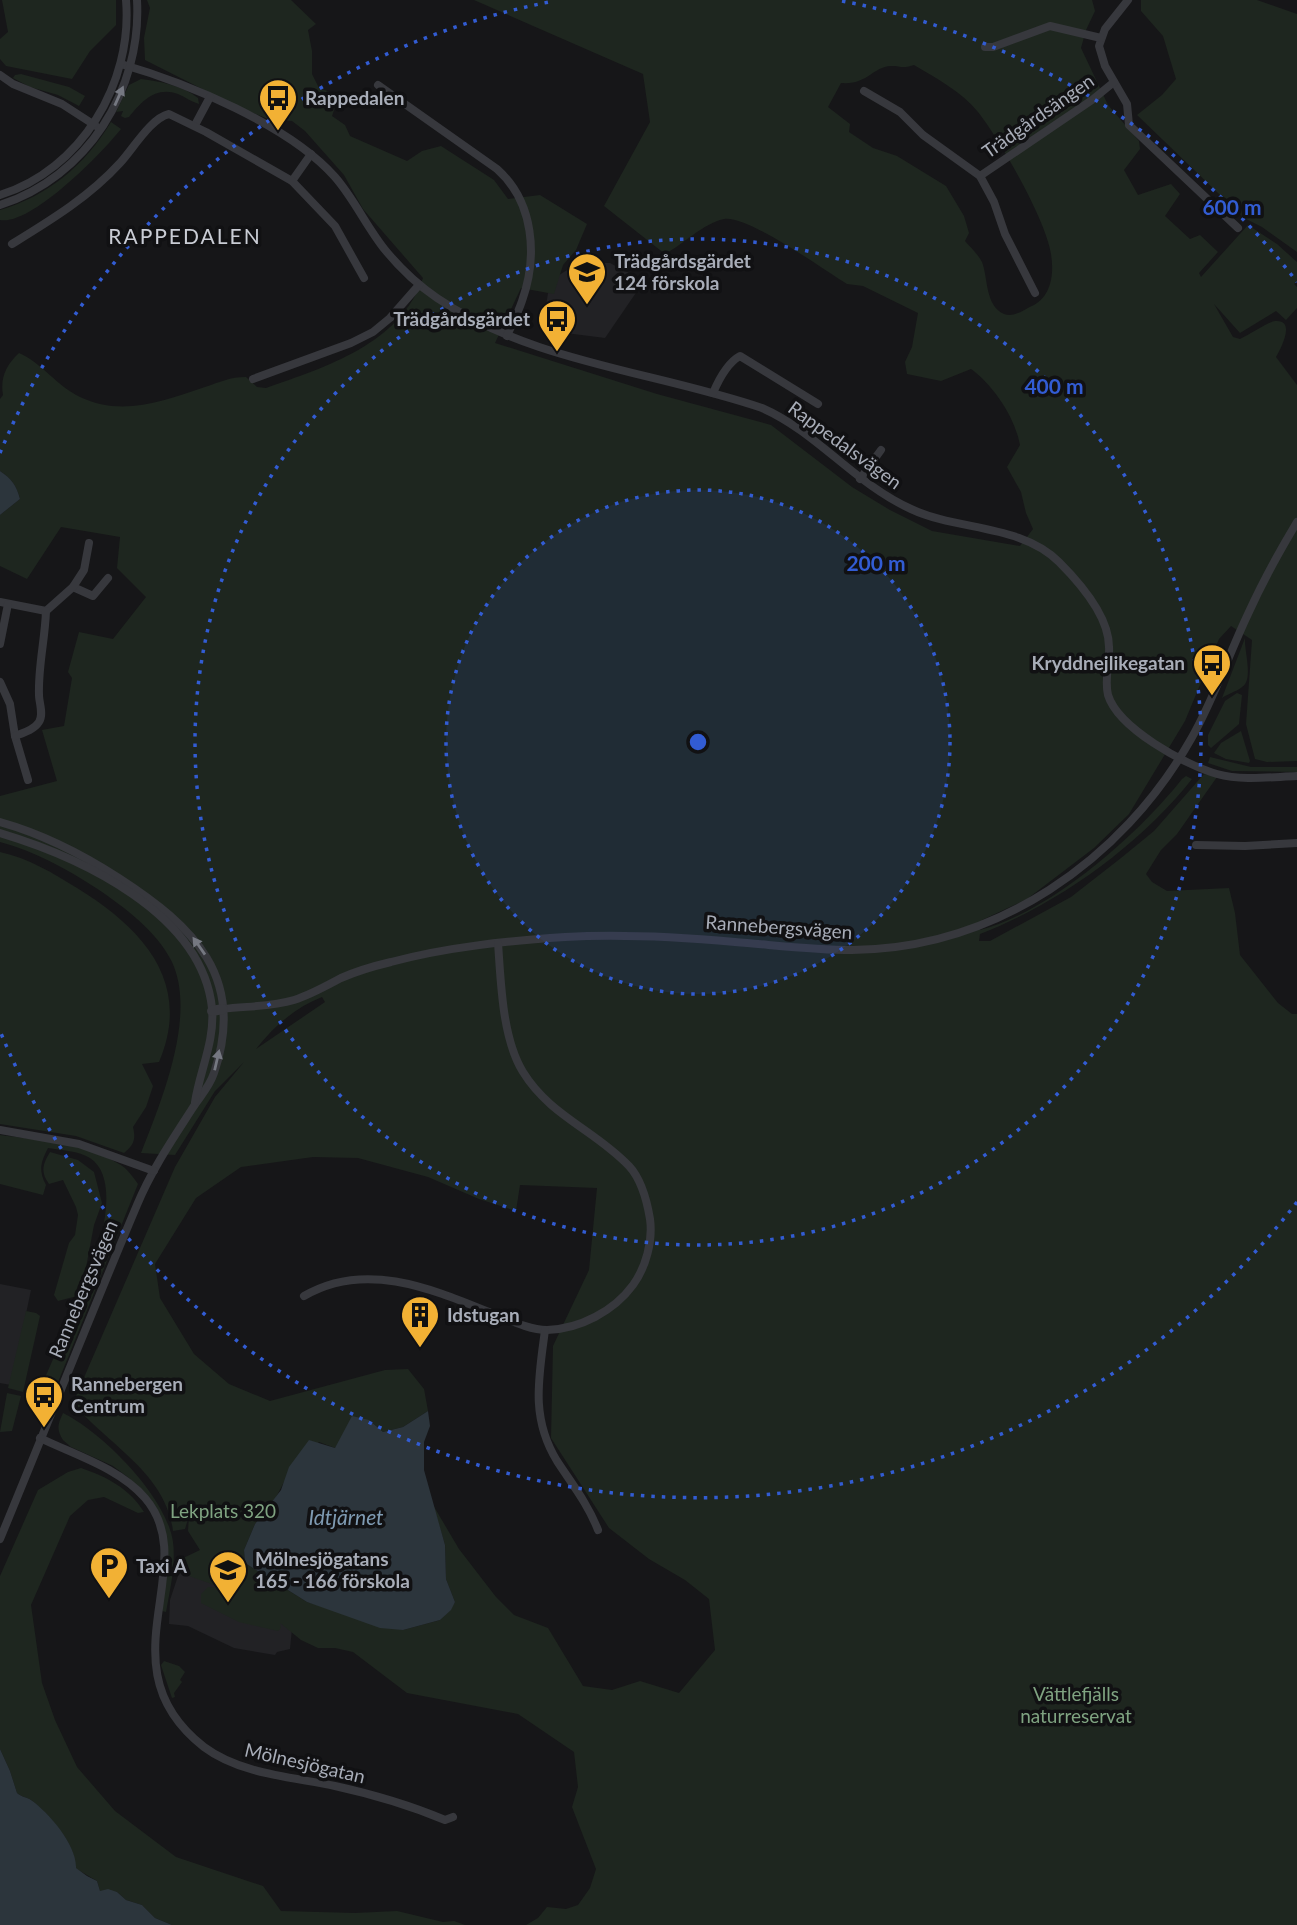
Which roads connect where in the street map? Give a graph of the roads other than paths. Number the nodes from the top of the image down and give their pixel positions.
1 (126, 0) edge
2 (137, 0) edge
3 (1127, 0) edge
4 (1101, 38) junction
5 (985, 47) dead end
6 (126, 65) junction
7 (0, 75) edge
8 (1114, 82) junction
9 (378, 85) dead end
10 (864, 91) dead end
11 (210, 97) junction
12 (92, 124) junction
13 (195, 125) junction
14 (102, 130) junction
15 (311, 155) junction
16 (980, 176) junction
17 (292, 181) junction
18 (0, 195) edge
19 (0, 205) edge
20 (1238, 228) dead end
21 (12, 244) dead end
22 (365, 278) dead end
23 (419, 285) junction
24 (1035, 293) dead end
25 (507, 336) junction
26 (253, 379) dead end
27 (713, 393) junction
28 (818, 404) dead end
29 (881, 450) dead end
30 (860, 479) junction
31 (1297, 522) edge
32 (89, 543) dead end
33 (108, 578) dead end
34 (73, 587) junction
35 (4, 603) edge
36 (46, 611) junction
37 (0, 644) edge
38 (0, 682) edge
39 (15, 736) junction
40 (1181, 757) junction
41 (1297, 776) edge
42 (28, 780) dead end
43 (0, 822) edge
44 (0, 833) edge
45 (1297, 843) edge
46 (1196, 845) dead end
47 (498, 943) junction
48 (217, 1010) junction
49 (0, 1130) edge
50 (154, 1171) junction
51 (304, 1296) dead end
52 (545, 1330) junction
53 (40, 1438) junction
54 (598, 1530) dead end
55 (0, 1539) edge
56 (453, 1817) dead end

1 - 6 street
2 - 6 street
3 - 4 street
4 - 5 street
4 - 8 street
6 - 11 street, Rappedalsvägen
6 - 12 street
14 -> 6 street
7 - 12 street
8 - 16 street, Trädgårdsängen
8 - 20 street
9 - 25 street
10 - 16 street, Trädgårdsängen
11 - 13 street
11 - 15 street, Rappedalsvägen
12 - 14 street
12 - 18 street
13 - 17 street
13 - 21 street
14 - 19 street
15 - 17 street
15 - 23 street, Rappedalsvägen
16 - 24 street, Trädgårdsängen
17 - 22 street
23 - 25 street, Rappedalsvägen
23 - 26 street
25 - 27 street, Rappedalsvägen
27 - 28 street
27 - 30 street, Rappedalsvägen
29 - 30 street
30 - 40 street, Rappedalsvägen
31 - 40 street, Rannebergsvägen
32 - 34 street
33 - 34 street
34 - 36 street
35 - 36 street
35 - 37 street
36 - 39 street
38 - 39 street
39 - 42 street
40 - 41 street
40 - 47 street, Rannebergsvägen
48 -> 43 street
44 - 48 street
45 - 46 street
47 - 48 street, Rannebergsvägen
47 - 52 street
48 - 50 street, Rannebergsvägen
49 - 50 street
50 - 53 street, Rannebergsvägen
51 - 52 street
52 - 54 street
53 - 55 street, Rannebergsvägen
53 - 56 street, Mölnesjögatan

